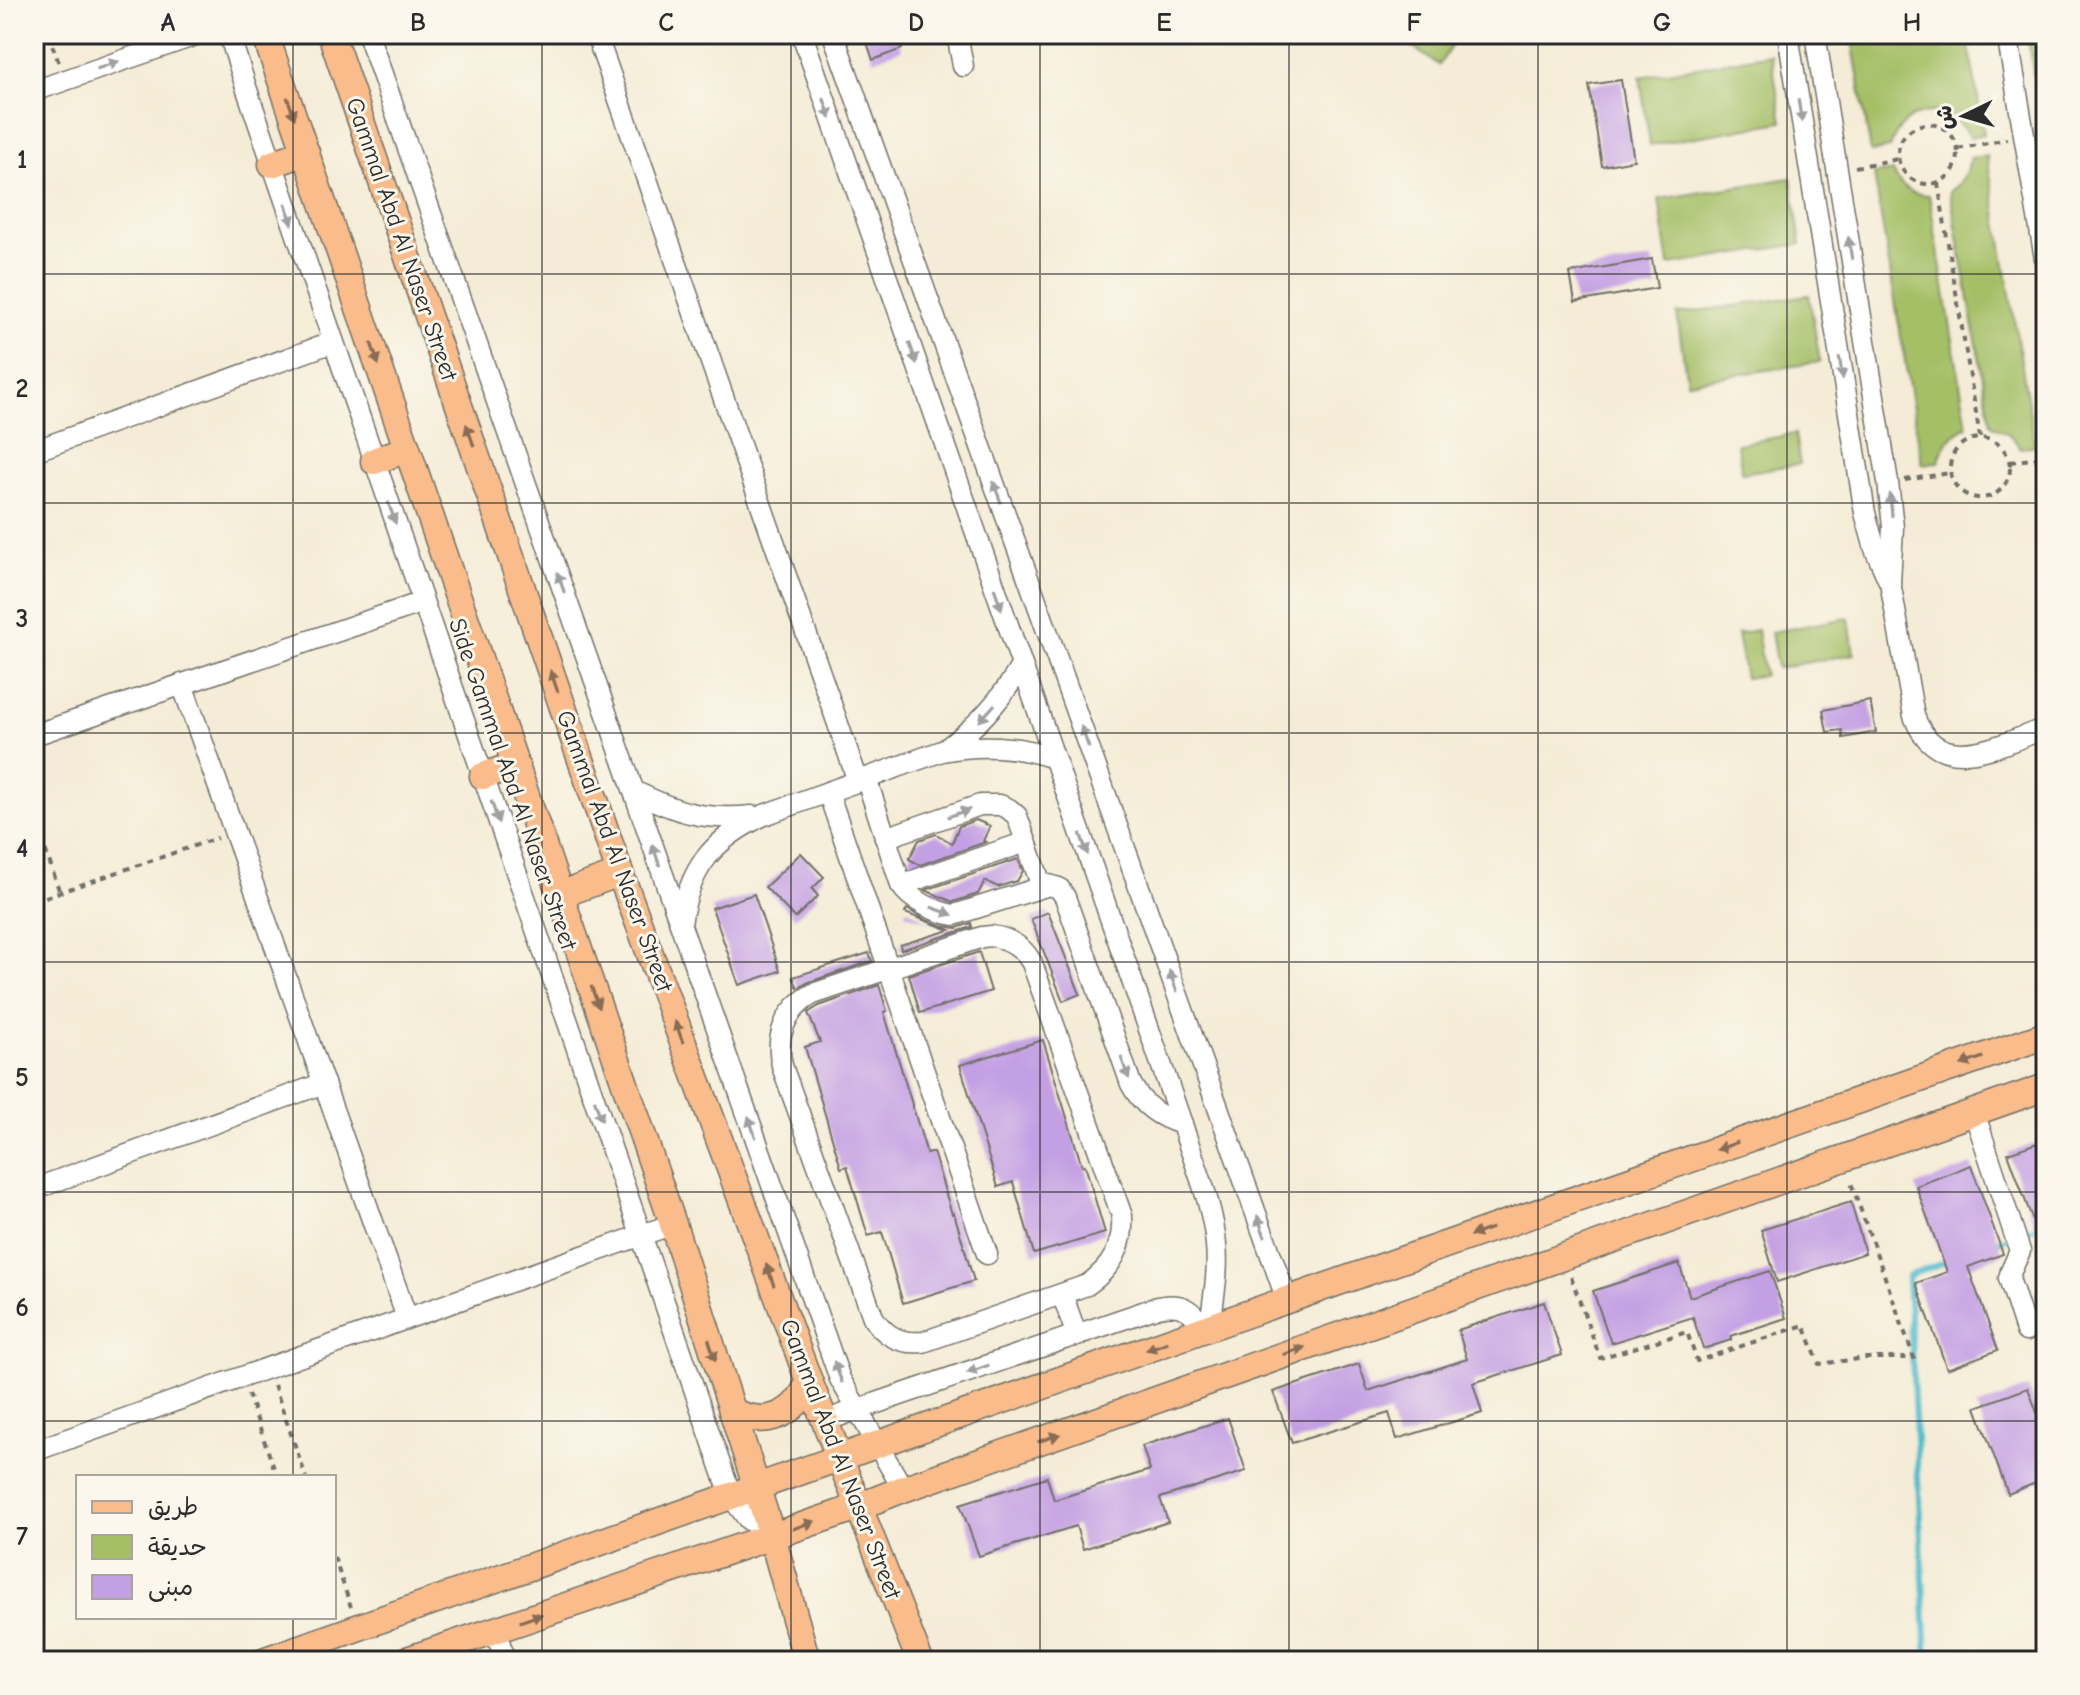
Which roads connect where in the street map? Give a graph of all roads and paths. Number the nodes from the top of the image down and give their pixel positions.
1 (48, 34) edge
2 (199, 34) edge
3 (229, 34) edge
4 (265, 34) edge
5 (331, 34) edge
6 (368, 34) edge
7 (596, 34) edge
8 (833, 34) edge
9 (957, 34) edge
10 (1788, 34) edge
11 (1815, 34) edge
12 (2007, 34) edge
13 (807, 35) edge
14 (963, 66) dead end
15 (65, 80) junction
16 (34, 91) edge
17 (2024, 136) junction
18 (1958, 149) junction
19 (306, 152) junction
20 (1898, 159) junction
21 (272, 164) junction
22 (1837, 171) junction
23 (1938, 183) junction
24 (2046, 265) edge
25 (333, 342) junction
26 (1980, 437) junction
27 (407, 449) junction
28 (34, 451) edge
29 (2046, 457) edge
30 (374, 461) junction
31 (2010, 462) junction
32 (1950, 473) junction
33 (1888, 482) junction
34 (1890, 582) junction
35 (423, 602) junction
36 (1021, 666) junction
37 (182, 684) junction
38 (2046, 728) edge
39 (34, 735) edge
40 (942, 751) junction
41 (1054, 758) junction
42 (515, 765) junction
43 (483, 776) junction
44 (862, 780) junction
45 (634, 791) junction
46 (828, 792) junction
47 (764, 815) junction
48 (34, 816) edge
49 (235, 832) junction
50 (885, 838) junction
51 (1026, 842) junction
52 (620, 873) junction
53 (901, 885) junction
54 (1042, 887) junction
55 (60, 893) junction
56 (560, 895) junction
57 (34, 901) edge
58 (681, 926) junction
59 (1125, 962) junction
60 (888, 968) junction
61 (1092, 974) junction
62 (2046, 1035) edge
63 (324, 1083) junction
64 (2046, 1087) edge
65 (1974, 1112) junction
66 (1182, 1124) junction
67 (1842, 1159) junction
68 (34, 1189) edge
69 (673, 1224) junction
70 (641, 1235) junction
71 (987, 1254) dead end
72 (1564, 1257) junction
73 (1062, 1294) junction
74 (1287, 1300) junction
75 (407, 1318) junction
76 (1207, 1328) junction
77 (2026, 1331) dead end
78 (1077, 1336) junction
79 (268, 1368) junction
80 (242, 1377) junction
81 (809, 1381) junction
82 (857, 1410) junction
83 (732, 1411) junction
84 (824, 1421) junction
85 (878, 1445) junction
86 (34, 1451) edge
87 (838, 1457) junction
88 (276, 1475) edge
89 (305, 1475) edge
90 (903, 1489) junction
91 (743, 1491) junction
92 (858, 1507) junction
93 (772, 1536) junction
94 (336, 1563) edge
95 (359, 1628) junction
96 (495, 1630) junction
97 (263, 1661) edge
98 (404, 1661) edge
99 (506, 1661) edge
100 (807, 1661) edge
101 (920, 1661) edge

1 - 15 path
15 -> 2 street
3 - 21 street, Side Gammal Abd Al Naser Street
4 -> 19 main road
52 -> 5 main road, Gammal Abd Al Naser Street
45 -> 6 street
7 - 44 street
74 -> 8 street
9 - 14 street
10 -> 34 street
11 - 22 street
12 - 17 street
13 -> 36 street
15 - 16 street
17 - 18 path
17 - 24 street
18 - 20 path
18 - 23 path
19 - 21 main road
19 -> 27 main road
20 - 22 path
20 - 23 path
21 -> 25 street, Side Gammal Abd Al Naser Street
33 -> 22 street
23 - 26 path
25 - 28 street
25 - 30 street, Side Gammal Abd Al Naser Street
26 - 31 path
26 - 32 path
27 - 30 main road
27 - 42 main road
29 - 31 path
30 -> 35 street, Side Gammal Abd Al Naser Street
31 - 32 path
32 - 33 path
34 -> 33 street
34 - 38 street
35 - 37 street
35 - 43 street, Side Gammal Abd Al Naser Street
36 -> 40 street
36 - 41 street
37 - 39 street
37 - 49 street
40 - 41 street
40 - 44 street
41 -> 59 street
42 - 43 main road
42 - 56 main road
43 -> 70 street, Side Gammal Abd Al Naser Street
44 - 46 street
44 - 50 street
45 - 47 street
58 -> 45 street
46 - 47 street
46 - 60 street
47 - 58 street
48 - 55 path
49 - 55 path
49 - 63 street
50 -> 51 street
50 - 53 street
51 - 53 street
51 - 54 street
52 - 56 main road
81 -> 52 main road, Gammal Abd Al Naser Street
53 -> 54 street
54 - 61 street
55 - 57 path
56 -> 69 main road
82 -> 58 street
59 - 61 street
59 - 66 street
60 - 71 street
60 - 73 street
60 - 73 street
61 -> 66 street
62 -> 74 main road
63 - 68 street
63 - 75 street
64 - 65 main road
65 - 67 main road
65 - 77 street
66 - 76 street
67 - 72 main road
67 - 72 path
69 - 70 street
69 -> 83 main road
70 - 75 street
70 - 91 street, Side Gammal Abd Al Naser Street
90 -> 72 main road
73 - 78 street
74 - 76 main road
75 - 79 street
76 - 78 street
76 -> 85 main road
78 -> 82 street
79 - 80 street
79 - 89 path
80 - 86 street
80 - 88 path
81 - 83 main road
81 - 84 main road, Gammal Abd Al Naser Street
82 - 84 street
82 - 85 street
83 - 91 main road
84 - 87 main road, Gammal Abd Al Naser Street
85 - 87 main road
85 - 90 street
87 - 91 main road
87 - 92 main road, Gammal Abd Al Naser Street
90 - 92 main road
91 - 93 main road
91 - 95 main road
93 -> 92 main road
92 - 101 main road, Gammal Abd Al Naser Street
96 -> 93 main road
93 - 100 main road
94 - 95 path
95 - 97 main road
96 - 98 main road
96 - 99 street

